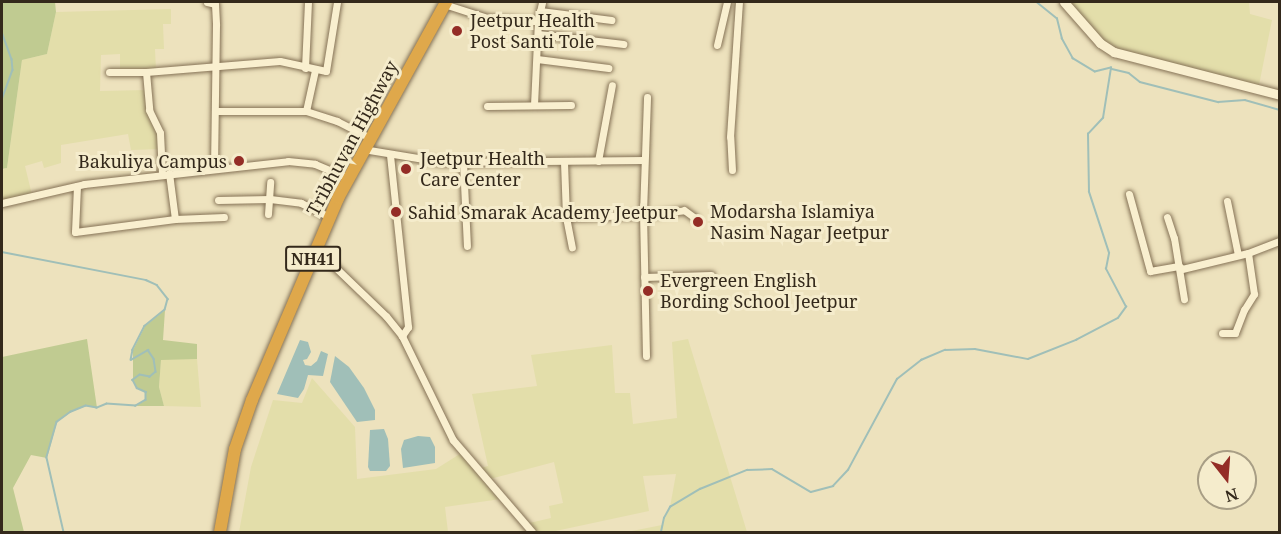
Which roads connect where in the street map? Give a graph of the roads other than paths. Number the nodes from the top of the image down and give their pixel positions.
1 (207, 2) edge
2 (308, 2) edge
3 (337, 2) edge
4 (542, 2) edge
5 (727, 2) edge
6 (739, 2) edge
7 (1064, 2) edge
8 (445, 3) edge
9 (540, 11) junction
10 (538, 20) junction
11 (611, 20) dead end
12 (538, 34) junction
13 (623, 44) dead end
14 (717, 45) dead end
15 (537, 59) junction
16 (216, 66) junction
17 (305, 68) junction
18 (608, 68) dead end
19 (315, 70) junction
20 (109, 72) dead end
21 (146, 72) junction
22 (612, 85) dead end
23 (1280, 95) edge
24 (647, 97) dead end
25 (534, 105) junction
26 (571, 105) dead end
27 (487, 106) dead end
28 (215, 111) junction
29 (306, 111) junction
30 (366, 143) junction
31 (390, 155) junction
32 (644, 160) junction
33 (598, 161) junction
34 (463, 162) junction
35 (564, 162) junction
36 (214, 168) junction
37 (732, 170) dead end
38 (165, 174) junction
39 (348, 178) junction
40 (270, 182) dead end
41 (77, 186) junction
42 (1128, 194) dead end
43 (270, 199) junction
44 (218, 200) dead end
45 (1227, 201) dead end
46 (2, 203) edge
47 (643, 213) junction
48 (268, 214) dead end
49 (224, 217) dead end
50 (330, 217) junction
51 (566, 217) junction
52 (1167, 217) dead end
53 (695, 218) dead end
54 (176, 219) junction
55 (1280, 241) edge
56 (467, 246) dead end
57 (572, 247) dead end
58 (316, 253) junction
59 (1248, 253) junction
60 (1238, 255) junction
61 (1179, 266) junction
62 (711, 275) dead end
63 (644, 277) junction
64 (1184, 299) dead end
65 (1222, 333) dead end
66 (402, 336) junction
67 (646, 356) dead end
68 (220, 532) edge
69 (531, 532) edge

1 - 16 street
2 - 17 street
3 - 19 street
4 - 9 street
5 - 14 street
6 - 37 street
7 - 23 street
8 - 10 street
8 - 30 highway, Tribhuvan Highway / NH41
9 - 10 street
9 - 11 street
10 - 12 street
12 - 13 street
12 - 15 street
15 - 18 street
15 - 25 street
16 - 17 street
16 - 21 street
16 - 28 street
17 - 19 street
19 - 29 street
20 - 21 street
21 - 38 street
22 - 33 street
24 - 32 street
25 - 26 street
25 - 27 street
28 - 29 street
28 - 36 street
29 - 30 street
30 - 31 street
30 - 39 highway, Tribhuvan Highway / NH41
31 - 34 street
31 - 66 street
32 - 33 street
32 - 47 street
33 - 35 street
34 - 35 street
34 - 56 street
35 - 51 street
36 - 38 street
36 - 39 street
38 - 41 street
38 - 54 street
39 - 50 highway, Tribhuvan Highway / NH41
40 - 43 street
41 - 46 street
41 - 54 street
42 - 61 street
43 - 44 street
43 - 48 street
43 - 50 street
45 - 60 street
47 - 51 street
47 - 53 street
47 - 63 street
49 - 54 street
50 - 58 highway, Tribhuvan Highway / NH41
51 - 57 street
52 - 61 street
55 - 59 street
58 - 66 street
58 - 68 highway, Tribhuvan Highway / NH41
59 - 60 street
59 - 65 street
60 - 61 street
61 - 64 street
62 - 63 street
63 - 67 street
66 - 69 street

